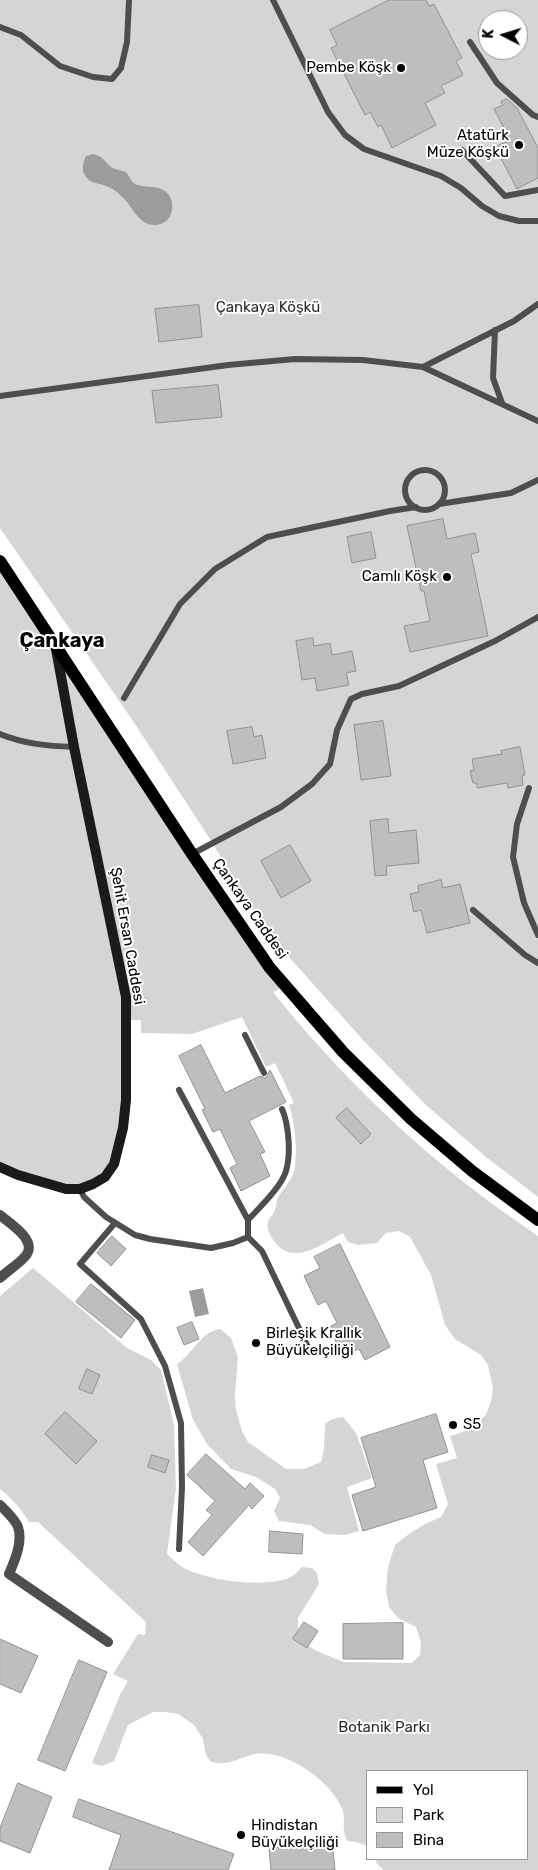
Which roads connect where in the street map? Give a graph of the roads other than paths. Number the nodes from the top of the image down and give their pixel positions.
1 (129, 0) edge
2 (273, 0) edge
3 (0, 28) edge
4 (470, 42) dead end
5 (538, 117) edge
6 (462, 150) dead end
7 (538, 190) edge
8 (538, 221) edge
9 (538, 304) edge
10 (495, 330) junction
11 (423, 367) junction
12 (0, 396) edge
13 (502, 403) junction
14 (538, 421) edge
15 (538, 480) edge
16 (439, 504) junction
17 (416, 507) junction
18 (0, 561) edge
19 (538, 617) edge
20 (56, 648) junction
21 (124, 698) dead end
22 (0, 734) edge
23 (74, 747) junction
24 (529, 788) dead end
25 (192, 854) junction
26 (473, 910) dead end
27 (538, 935) edge
28 (538, 963) edge
29 (246, 1035) dead end
30 (264, 1073) dead end
31 (179, 1090) dead end
32 (282, 1109) dead end
33 (0, 1167) edge
34 (80, 1189) junction
35 (0, 1215) edge
36 (248, 1220) junction
37 (538, 1220) edge
38 (115, 1223) junction
39 (248, 1237) junction
40 (0, 1278) edge
41 (309, 1349) dead end
42 (0, 1505) edge
43 (179, 1549) dead end
44 (4, 1576) edge
45 (108, 1642) dead end

1 - 3 lane
2 - 8 lane
4 - 5 lane
6 - 7 lane
9 - 10 lane
10 - 11 lane
10 - 13 lane
11 - 12 lane
11 - 13 lane
13 - 14 lane
15 - 16 lane
16 - 17 lane
16 - 17 lane
17 - 21 lane
18 - 20 main road, Çankaya Caddesi
19 - 25 lane
20 - 23 main road, Şehit Ersan Caddesi
20 - 25 main road, Çankaya Caddesi
22 - 23 lane
23 - 34 main road, Şehit Ersan Caddesi
24 - 27 lane
25 - 37 main road, Çankaya Caddesi
26 - 28 lane
29 - 30 lane
31 - 36 lane
32 - 36 lane
33 - 34 main road
34 - 38 lane
35 - 40 street
36 - 39 lane
38 - 39 lane
38 - 43 lane
39 - 41 lane
42 - 44 street
44 - 45 street

